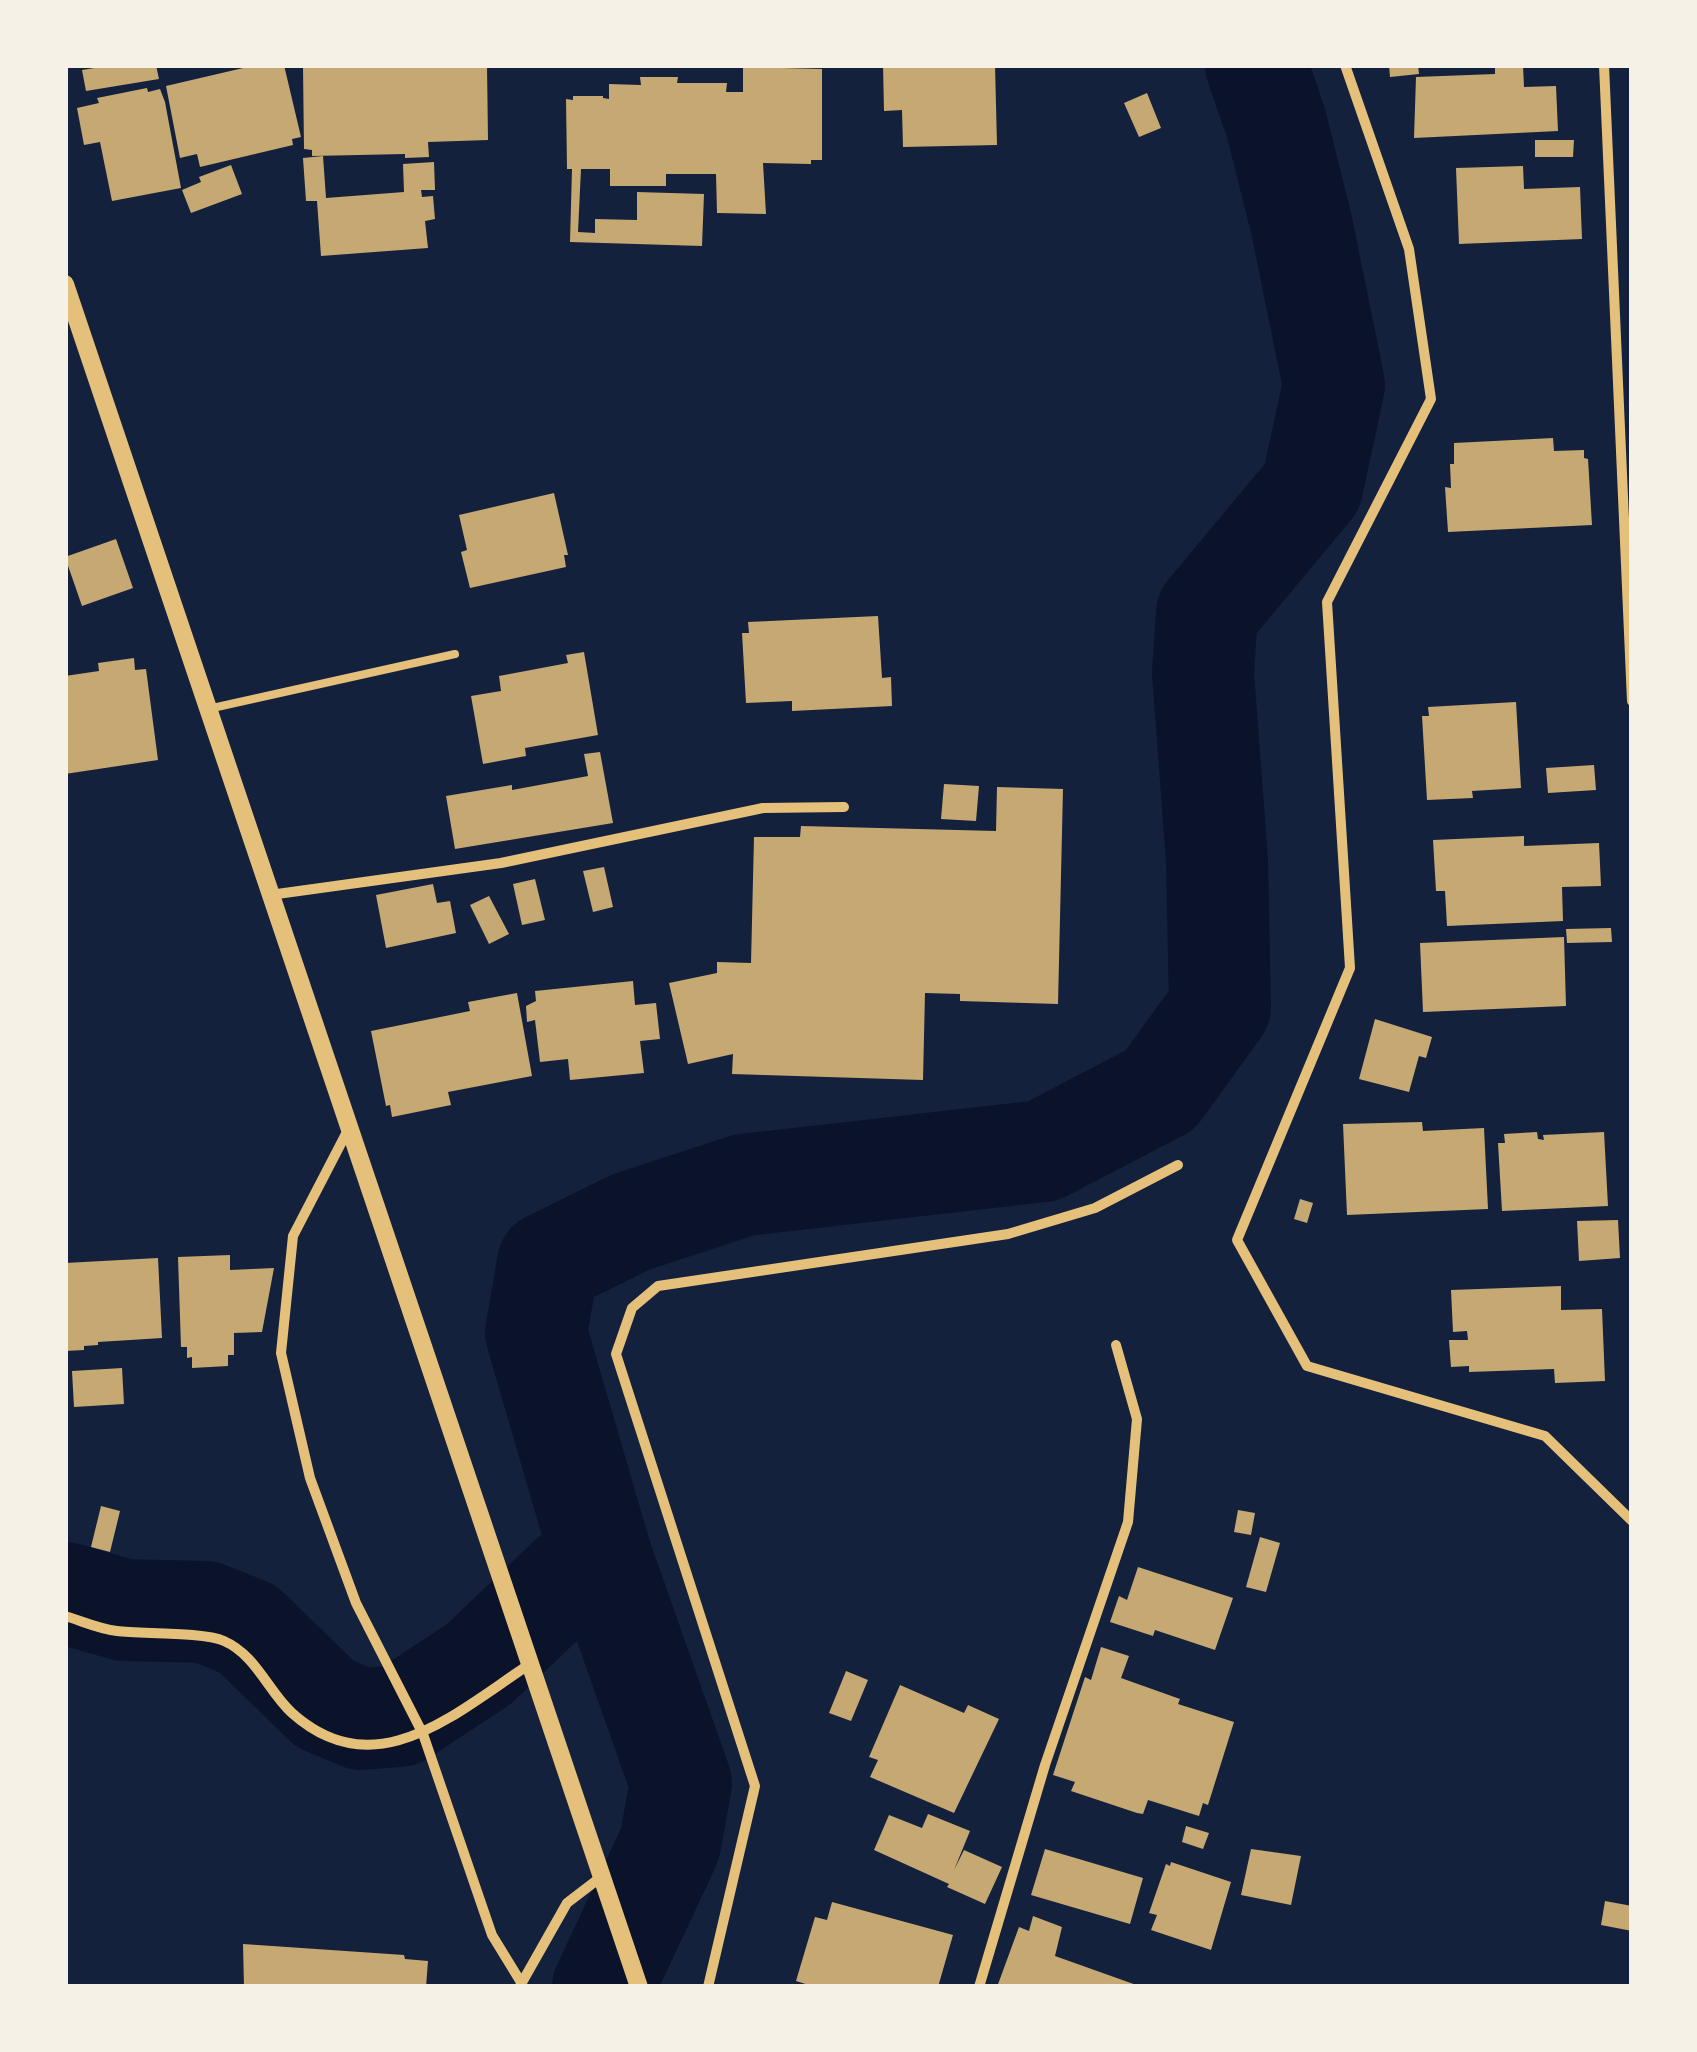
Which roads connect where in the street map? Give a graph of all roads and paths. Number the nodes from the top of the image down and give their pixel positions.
1 (1345, 65) edge
2 (1604, 65) edge
3 (65, 284) edge
4 (1630, 609) edge
5 (456, 654) dead end
6 (1632, 701) edge
7 (208, 709) junction
8 (844, 807) dead end
9 (270, 895) junction
10 (350, 1128) junction
11 (1178, 1165) dead end
12 (1116, 1345) dead end
13 (1632, 1521) edge
14 (65, 1616) edge
15 (529, 1662) junction
16 (423, 1734) junction
17 (602, 1879) junction
18 (521, 1986) edge
19 (639, 1987) edge
20 (708, 1987) edge
21 (979, 1987) edge

1 - 13 street
2 - 4 street
3 - 7 street
4 - 6 street
5 - 7 lane
7 - 9 street
8 - 9 street
9 - 10 street
10 - 15 street
10 - 16 street
11 - 20 street
12 - 21 street
14 - 16 street
15 - 16 street
15 - 17 street
16 - 18 street
17 - 18 street
17 - 19 street

